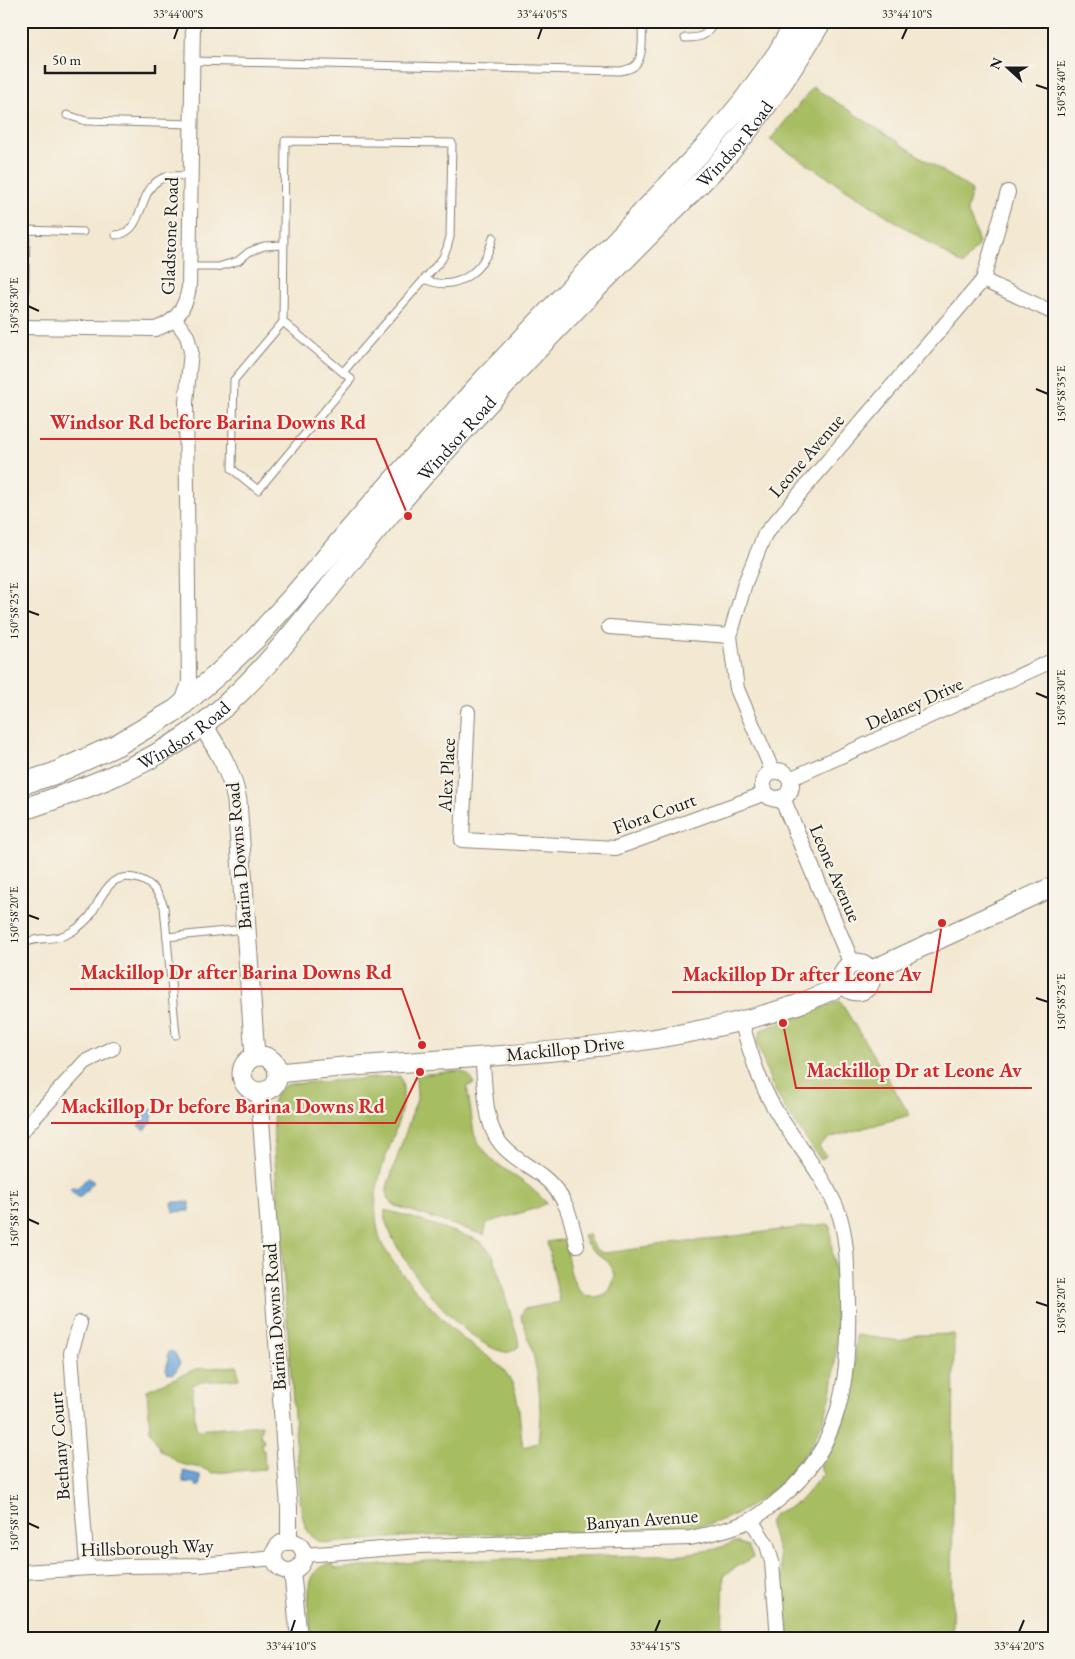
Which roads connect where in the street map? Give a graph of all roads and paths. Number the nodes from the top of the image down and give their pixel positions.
1 (193, 21) edge
2 (642, 21) edge
3 (715, 21) edge
4 (797, 21) edge
5 (820, 21) edge
6 (686, 38) dead end
7 (192, 61) junction
8 (67, 115) dead end
9 (191, 124) junction
10 (190, 176) junction
11 (1008, 192) dead end
12 (24, 230) edge
13 (83, 232) dead end
14 (116, 235) dead end
15 (493, 237) dead end
16 (284, 245) junction
17 (190, 267) junction
18 (424, 279) junction
19 (983, 280) junction
20 (1054, 312) edge
21 (175, 320) junction
22 (282, 322) junction
23 (23, 327) edge
24 (342, 372) junction
25 (609, 627) dead end
26 (730, 636) junction
27 (1054, 660) edge
28 (176, 710) junction
29 (468, 712) dead end
30 (202, 724) junction
31 (117, 745) junction
32 (773, 772) junction
33 (790, 779) junction
34 (21, 784) edge
35 (766, 793) junction
36 (782, 798) junction
37 (21, 810) edge
38 (462, 840) joint
39 (1054, 886) edge
40 (245, 929) junction
41 (167, 937) junction
42 (22, 942) edge
43 (852, 964) junction
44 (870, 971) junction
45 (845, 984) junction
46 (740, 1020) junction
47 (176, 1036) dead end
48 (113, 1048) dead end
49 (255, 1056) junction
50 (482, 1056) junction
51 (278, 1073) junction
52 (259, 1092) junction
53 (21, 1132) edge
54 (577, 1245) dead end
55 (80, 1322) dead end
56 (752, 1520) junction
57 (289, 1542) junction
58 (304, 1555) junction
59 (275, 1558) junction
60 (87, 1567) junction
61 (292, 1571) junction
62 (21, 1572) edge
63 (300, 1638) edge
64 (778, 1638) edge

1 - 7 street, Gladstone Road
2 - 7 lane
3 - 6 lane
4 - 28 main road, Windsor Road
5 - 30 main road, Windsor Road
7 - 9 street, Gladstone Road
8 - 9 lane
9 - 10 street, Gladstone Road
10 - 14 lane
10 - 17 street, Gladstone Road
11 - 19 street, Leone Avenue
12 - 13 lane
12 - 23 lane
15 - 18 lane
16 - 17 lane
16 - 18 lane
16 - 22 lane
17 - 21 street, Gladstone Road
18 - 24 lane
19 - 20 street
19 - 26 street, Leone Avenue
21 - 23 street
21 - 28 street, Gladstone Road
22 - 24 lane
22 - 24 lane
25 - 26 street
26 - 32 street, Leone Avenue
27 - 33 street, Delaney Drive
28 - 31 main road, Windsor Road
29 - 38 street, Alex Place
30 - 31 main road
30 - 37 main road, Windsor Road
30 - 40 main road, Barina Downs Road
31 - 34 main road, Windsor Road
32 - 33 street
32 - 35 street
33 - 36 street
35 - 36 street
35 - 38 street, Flora Court
36 - 43 street, Leone Avenue
39 - 44 main road
40 - 41 lane
40 - 49 main road, Barina Downs Road
41 - 42 lane
41 - 47 lane
43 - 44 main road
43 - 45 main road
44 - 45 main road
45 - 46 main road, Mackillop Drive
46 - 50 main road, Mackillop Drive
46 - 56 street, Banyan Avenue
48 - 53 street
49 - 51 main road
49 - 52 main road
50 - 51 main road, Mackillop Drive
50 - 54 street
51 - 52 main road
52 - 57 street, Barina Downs Road
55 - 60 street, Bethany Court
56 - 58 street, Banyan Avenue
56 - 64 street
57 - 58 street
57 - 59 street
58 - 61 street
59 - 60 street, Hillsborough Way
59 - 61 street
60 - 62 street, Hillsborough Way
61 - 63 street

